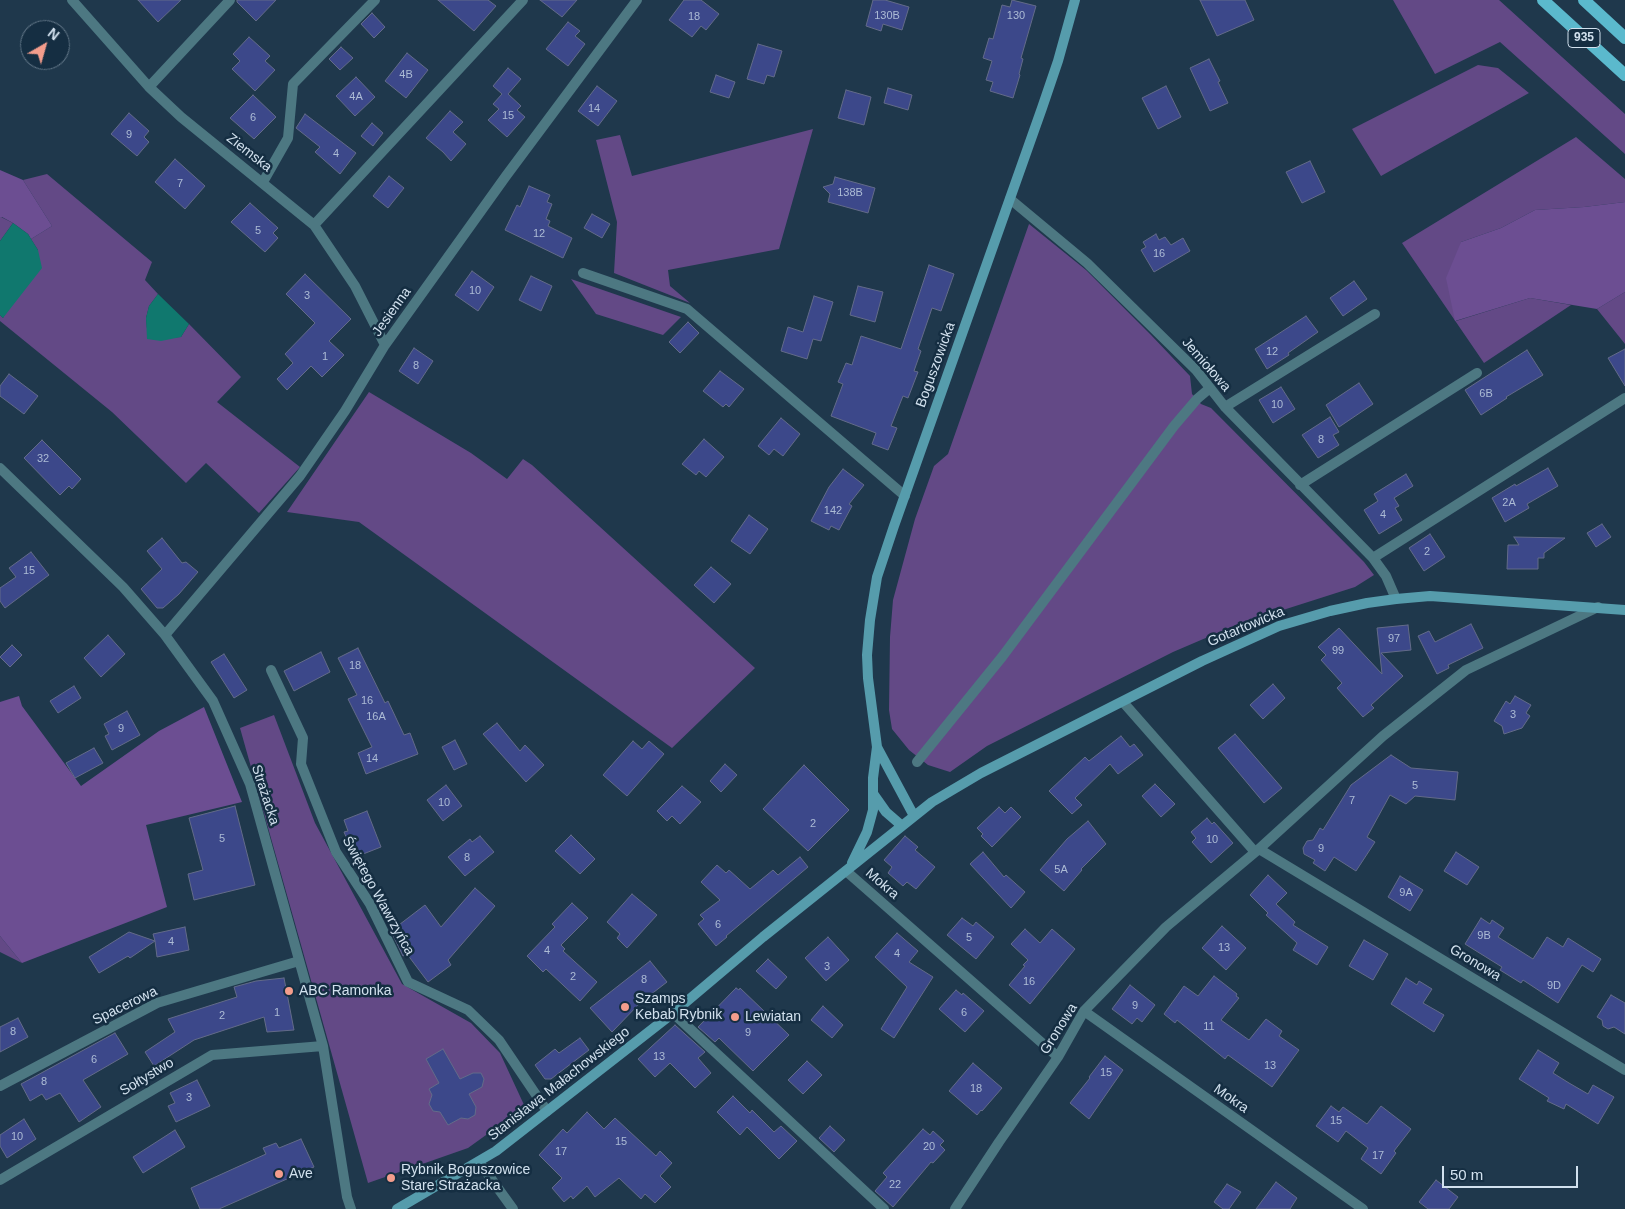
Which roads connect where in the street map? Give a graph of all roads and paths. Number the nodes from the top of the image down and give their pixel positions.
1 (72, 0) edge
2 (230, 0) edge
3 (375, 0) edge
4 (523, 0) edge
5 (637, 0) edge
6 (1075, 0) edge
7 (1543, 0) edge
8 (1584, 0) edge
9 (1625, 38) edge
10 (1625, 75) edge
11 (149, 87) junction
12 (262, 182) junction
13 (1010, 199) junction
14 (314, 225) junction
15 (582, 273) dead end
16 (1375, 314) dead end
17 (385, 345) junction
18 (1477, 373) dead end
19 (1210, 388) junction
20 (1625, 398) edge
21 (1225, 407) junction
22 (0, 468) edge
23 (1300, 484) junction
24 (905, 496) junction
25 (1373, 558) junction
26 (1396, 599) junction
27 (1598, 607) junction
28 (1625, 610) edge
29 (165, 635) junction
30 (270, 670) dead end
31 (1123, 702) junction
32 (877, 747) junction
33 (918, 762) dead end
34 (874, 795) junction
35 (914, 816) junction
36 (901, 825) junction
37 (1257, 850) junction
38 (848, 869) junction
39 (299, 961) junction
40 (1084, 1011) junction
41 (672, 1013) junction
42 (324, 1046) junction
43 (1058, 1057) junction
44 (1625, 1070) edge
45 (0, 1086) edge
46 (547, 1112) junction
47 (479, 1162) junction
48 (0, 1180) edge
49 (351, 1209) edge
50 (397, 1209) edge
51 (514, 1209) edge
52 (884, 1209) edge
53 (955, 1209) edge
54 (1363, 1209) edge

1 - 11 street, Ziemska
2 - 11 street
3 - 12 street
4 - 14 street
5 - 17 street, Jesienna
6 - 13 street, Boguszowicka
7 - 10 main road, 935
8 - 9 main road, 935
11 - 12 street, Ziemska
12 - 14 street, Ziemska
13 - 19 street, Jemiołowa
13 - 24 street, Boguszowicka
14 - 17 street, Ziemska
15 - 24 street
16 - 21 street
17 - 29 street, Jesienna
18 - 23 street
19 - 21 street, Jemiołowa
19 - 33 street
20 - 25 street
21 - 23 street, Jemiołowa
22 - 29 street, Strażacka
23 - 25 street, Jemiołowa
24 - 32 street, Boguszowicka
25 - 26 street, Jemiołowa
26 - 27 street, Gotartowicka
26 - 31 street, Gotartowicka
27 - 28 street, Gotartowicka
27 - 37 street, Gronowa
29 - 39 street, Strażacka
30 - 46 street, Świętego Wawrzyńca
31 - 35 street, Gotartowicka
31 - 37 street
32 - 34 street, Boguszowicka
32 - 35 street, Boguszowicka
34 - 36 street
34 - 38 street, Boguszowicka
35 - 36 street, Stanisława Małachowskiego
36 - 38 street, Stanisława Małachowskiego
37 - 40 street, Gronowa
37 - 44 street, Gronowa
38 - 41 street, Stanisława Małachowskiego
38 - 43 street, Mokra
39 - 42 street, Strażacka
39 - 45 street, Spacerowa
40 - 43 street, Gronowa
40 - 54 street, Mokra
41 - 46 street, Stanisława Małachowskiego
41 - 52 street
42 - 48 street, Sołtystwo
42 - 49 street, Strażacka
43 - 53 street, Gronowa
46 - 47 street, Stanisława Małachowskiego
47 - 50 street, Stanisława Małachowskiego
47 - 51 street

